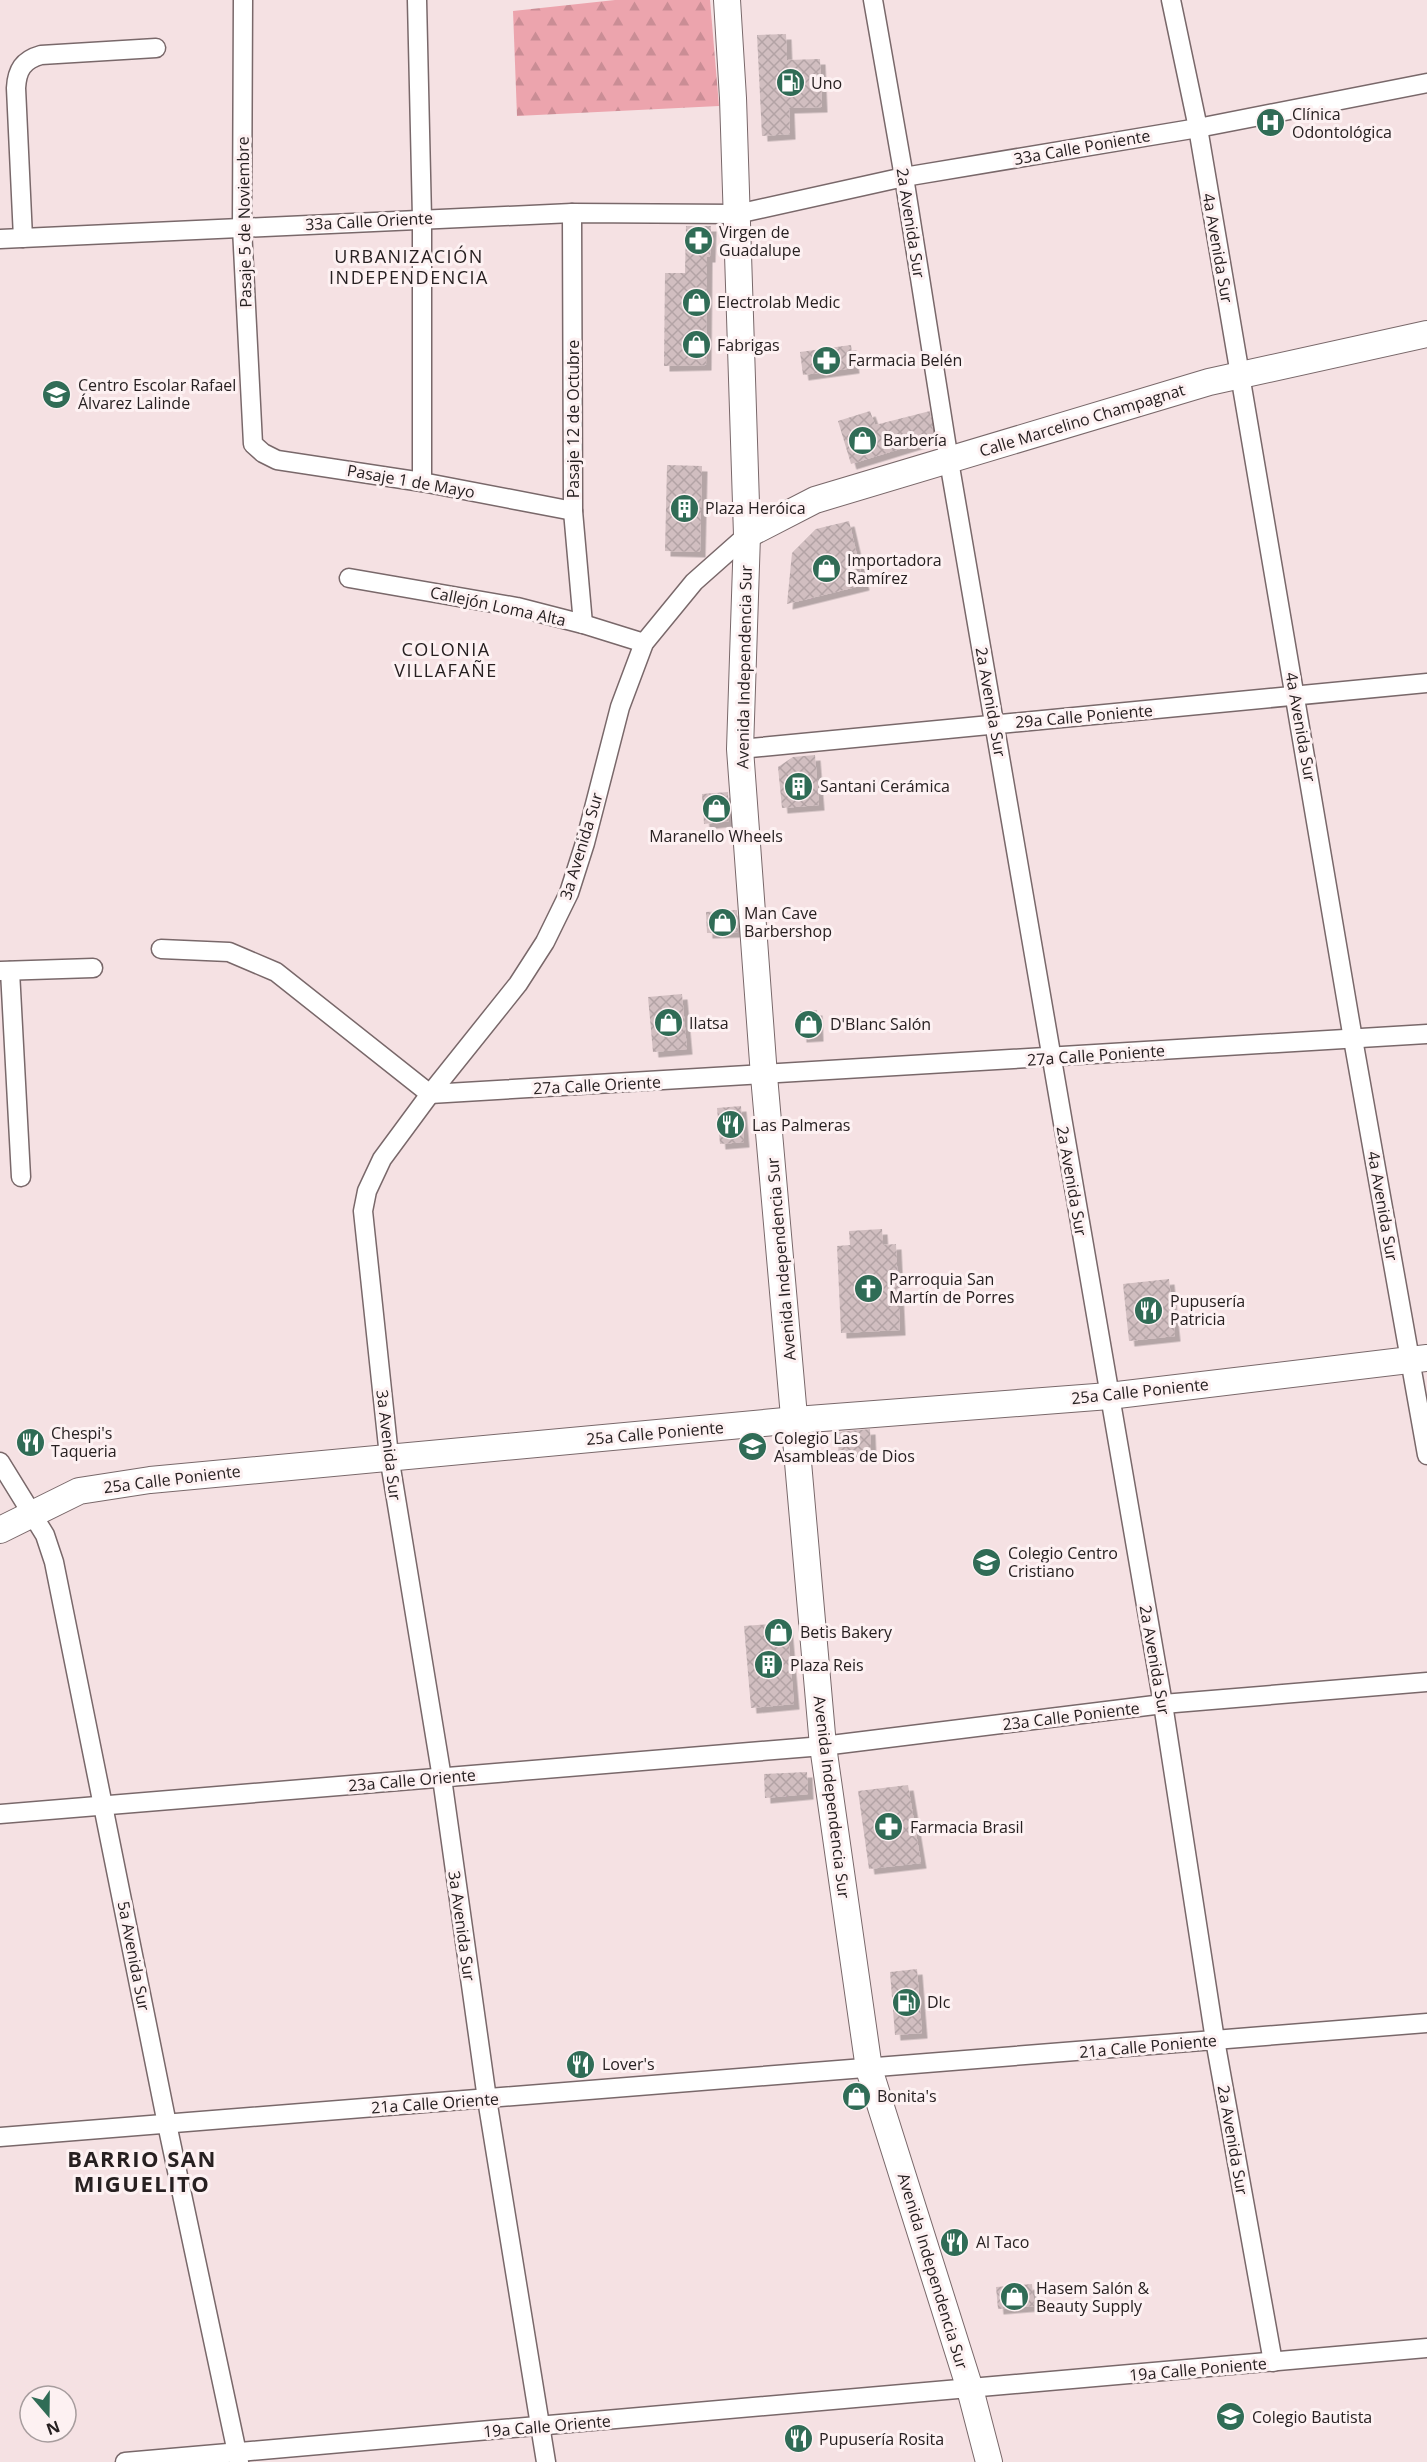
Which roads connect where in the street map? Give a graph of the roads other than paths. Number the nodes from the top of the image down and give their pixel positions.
1 (243, 0) edge
2 (417, 0) edge
3 (727, 0) edge
4 (873, 0) edge
5 (1171, 0) edge
6 (156, 48) dead end
7 (1427, 83) edge
8 (1197, 128) junction
9 (904, 177) junction
10 (572, 213) junction
11 (737, 214) junction
12 (422, 218) junction
13 (242, 228) junction
14 (23, 238) junction
15 (0, 239) edge
16 (1427, 334) edge
17 (1240, 375) junction
18 (253, 444) joint
19 (949, 461) junction
20 (422, 482) junction
21 (573, 512) junction
22 (747, 536) junction
23 (349, 578) dead end
24 (584, 624) junction
25 (644, 643) junction
26 (1427, 683) edge
27 (1296, 696) junction
28 (995, 725) junction
29 (740, 749) junction
30 (161, 949) dead end
31 (93, 968) dead end
32 (5, 971) edge
33 (1427, 1034) edge
34 (1353, 1039) junction
35 (1051, 1058) junction
36 (764, 1076) junction
37 (430, 1094) junction
38 (21, 1177) dead end
39 (1419, 1359) edge
40 (1109, 1396) junction
41 (796, 1420) junction
42 (1427, 1455) edge
43 (389, 1456) junction
44 (0, 1462) edge
45 (33, 1514) junction
46 (0, 1530) edge
47 (1427, 1682) edge
48 (1163, 1704) junction
49 (823, 1746) junction
50 (442, 1778) junction
51 (105, 1806) junction
52 (0, 1814) edge
53 (1427, 2023) edge
54 (1215, 2040) junction
55 (869, 2069) junction
56 (487, 2099) junction
57 (167, 2124) junction
58 (0, 2137) edge
59 (1427, 2349) edge
60 (1274, 2362) junction
61 (970, 2389) junction
62 (541, 2426) junction
63 (238, 2457) edge
64 (125, 2462) edge
65 (546, 2462) edge
66 (989, 2462) edge

1 - 13 street, Pasaje 5 de Noviembre
2 - 12 street
3 - 11 main road, Avenida Independencia Sur
4 - 9 street, 2a Avenida Sur
5 - 8 street, 4a Avenida Sur
6 - 14 street
7 - 8 street, 33a Calle Poniente
8 - 9 street, 33a Calle Poniente
8 - 17 street, 4a Avenida Sur
9 - 11 street, 33a Calle Poniente
9 - 19 street, 2a Avenida Sur
10 - 11 street, 33a Calle Oriente
10 - 12 street, 33a Calle Oriente
10 - 21 street, Pasaje 12 de Octubre
11 - 22 main road, Avenida Independencia Sur
12 - 13 street, 33a Calle Oriente
12 - 20 street
13 - 14 street, 33a Calle Oriente
13 - 18 street, Pasaje 5 de Noviembre
14 - 15 street, 33a Calle Oriente
16 - 17 main road, Calle Marcelino Champagnat
17 - 19 main road, Calle Marcelino Champagnat
17 - 27 street, 4a Avenida Sur
18 - 20 street, Pasaje 1 de Mayo
19 - 22 main road, Calle Marcelino Champagnat
19 - 28 street, 2a Avenida Sur
20 - 21 street, Pasaje 1 de Mayo
21 - 24 street, Pasaje 12 de Octubre
22 - 25 street, 3a Avenida Sur
22 - 29 main road, Avenida Independencia Sur
23 - 24 street, Callejón Loma Alta
24 - 25 street, Callejón Loma Alta
25 - 37 street, 3a Avenida Sur
26 - 27 street, 29a Calle Poniente
27 - 28 street, 29a Calle Poniente
27 - 34 street, 4a Avenida Sur
28 - 29 street, 29a Calle Poniente
28 - 35 street, 2a Avenida Sur
29 - 36 main road, Avenida Independencia Sur
30 - 37 street
31 - 32 street
32 - 38 street
33 - 34 street, 27a Calle Poniente
34 - 35 street, 27a Calle Poniente
34 - 39 street, 4a Avenida Sur
35 - 36 street, 27a Calle Poniente
35 - 40 street, 2a Avenida Sur
36 - 37 street, 27a Calle Oriente
36 - 41 main road, Avenida Independencia Sur
37 - 43 street, 3a Avenida Sur
39 - 40 main road, 25a Calle Poniente
39 - 42 street, 4a Avenida Sur
40 - 41 main road, 25a Calle Poniente
40 - 48 street, 2a Avenida Sur
41 - 43 main road, 25a Calle Poniente
41 - 49 main road, Avenida Independencia Sur
43 - 45 main road, 25a Calle Poniente
43 - 50 street, 3a Avenida Sur
44 - 45 street, 5a Avenida Sur
45 - 46 main road, 25a Calle Poniente
45 - 51 street, 5a Avenida Sur
47 - 48 street, 23a Calle Poniente
48 - 49 street, 23a Calle Poniente
48 - 54 street, 2a Avenida Sur
49 - 50 street, 23a Calle Oriente
49 - 55 main road, Avenida Independencia Sur
50 - 51 street, 23a Calle Oriente
50 - 56 street, 3a Avenida Sur
51 - 52 street, 23a Calle Oriente
51 - 57 street, 5a Avenida Sur
53 - 54 street, 21a Calle Poniente
54 - 55 street, 21a Calle Poniente
54 - 60 street, 2a Avenida Sur
55 - 56 street, 21a Calle Oriente
55 - 61 main road, Avenida Independencia Sur
56 - 57 street, 21a Calle Oriente
56 - 62 street, 3a Avenida Sur
57 - 58 street, 21a Calle Oriente
57 - 63 street, 5a Avenida Sur
59 - 60 street, 19a Calle Poniente
60 - 61 street, 19a Calle Poniente
61 - 62 street, 19a Calle Oriente
61 - 66 main road, Avenida Independencia Sur
62 - 63 street, 19a Calle Oriente
62 - 65 street, 3a Avenida Sur
63 - 64 street, 19a Calle Oriente

